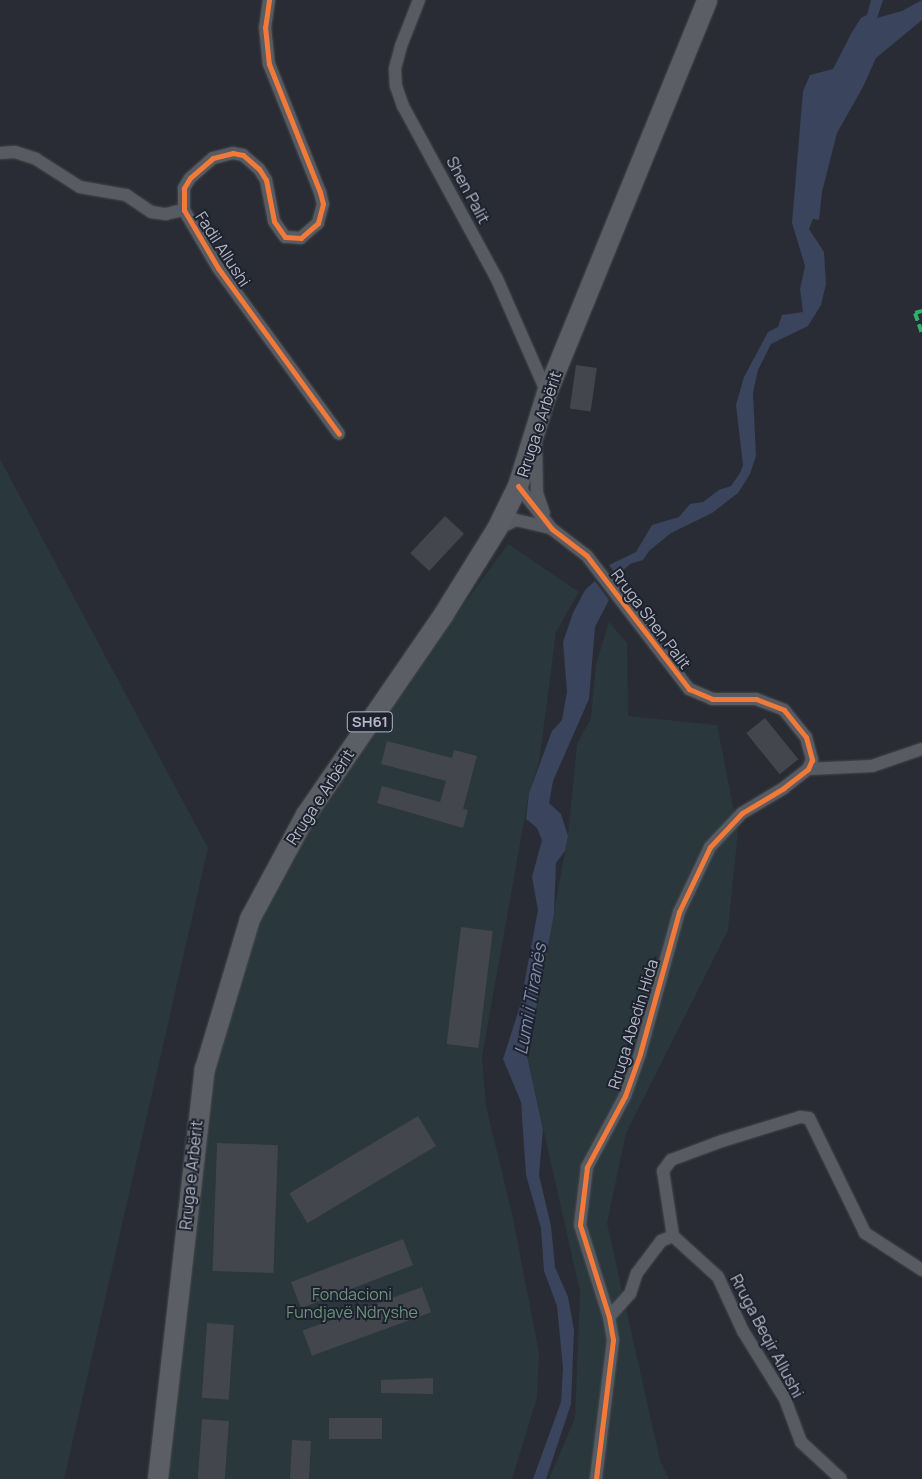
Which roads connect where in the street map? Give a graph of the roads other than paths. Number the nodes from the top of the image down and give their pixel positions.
1 (269, 0) edge
2 (706, 0) edge
3 (417, 1) edge
4 (0, 153) edge
5 (184, 210) junction
6 (547, 393) junction
7 (536, 429) junction
8 (339, 434) dead end
9 (518, 486) junction
10 (497, 529) junction
11 (552, 529) junction
12 (922, 749) edge
13 (808, 769) junction
14 (673, 1236) junction
15 (922, 1270) edge
16 (609, 1317) junction
17 (158, 1479) edge
18 (596, 1479) edge
19 (841, 1479) edge

1 - 5 street, Fadil Allushi
2 - 6 main road, Rruga e Arbërit / SH61
3 - 6 street, Shen Palit
4 - 5 street, Fadil Allushi
5 - 8 street, Fadil Allushi
6 - 7 main road, Rruga e Arbërit / SH61
7 - 9 main road, Rruga e Arbërit / SH61
7 - 11 street
9 - 10 main road, Rruga e Arbërit / SH61
9 - 11 street, Rruga Shen Palit
10 - 11 street
10 - 17 main road, Rruga e Arbërit / SH61
11 - 13 street, Rruga Shen Palit
12 - 13 street
13 - 16 street, Rruga Abedin Hida
14 - 15 street
14 - 16 street
14 - 19 street, Rruga Beqir Allushi
16 - 18 street, Rruga Abedin Hida

